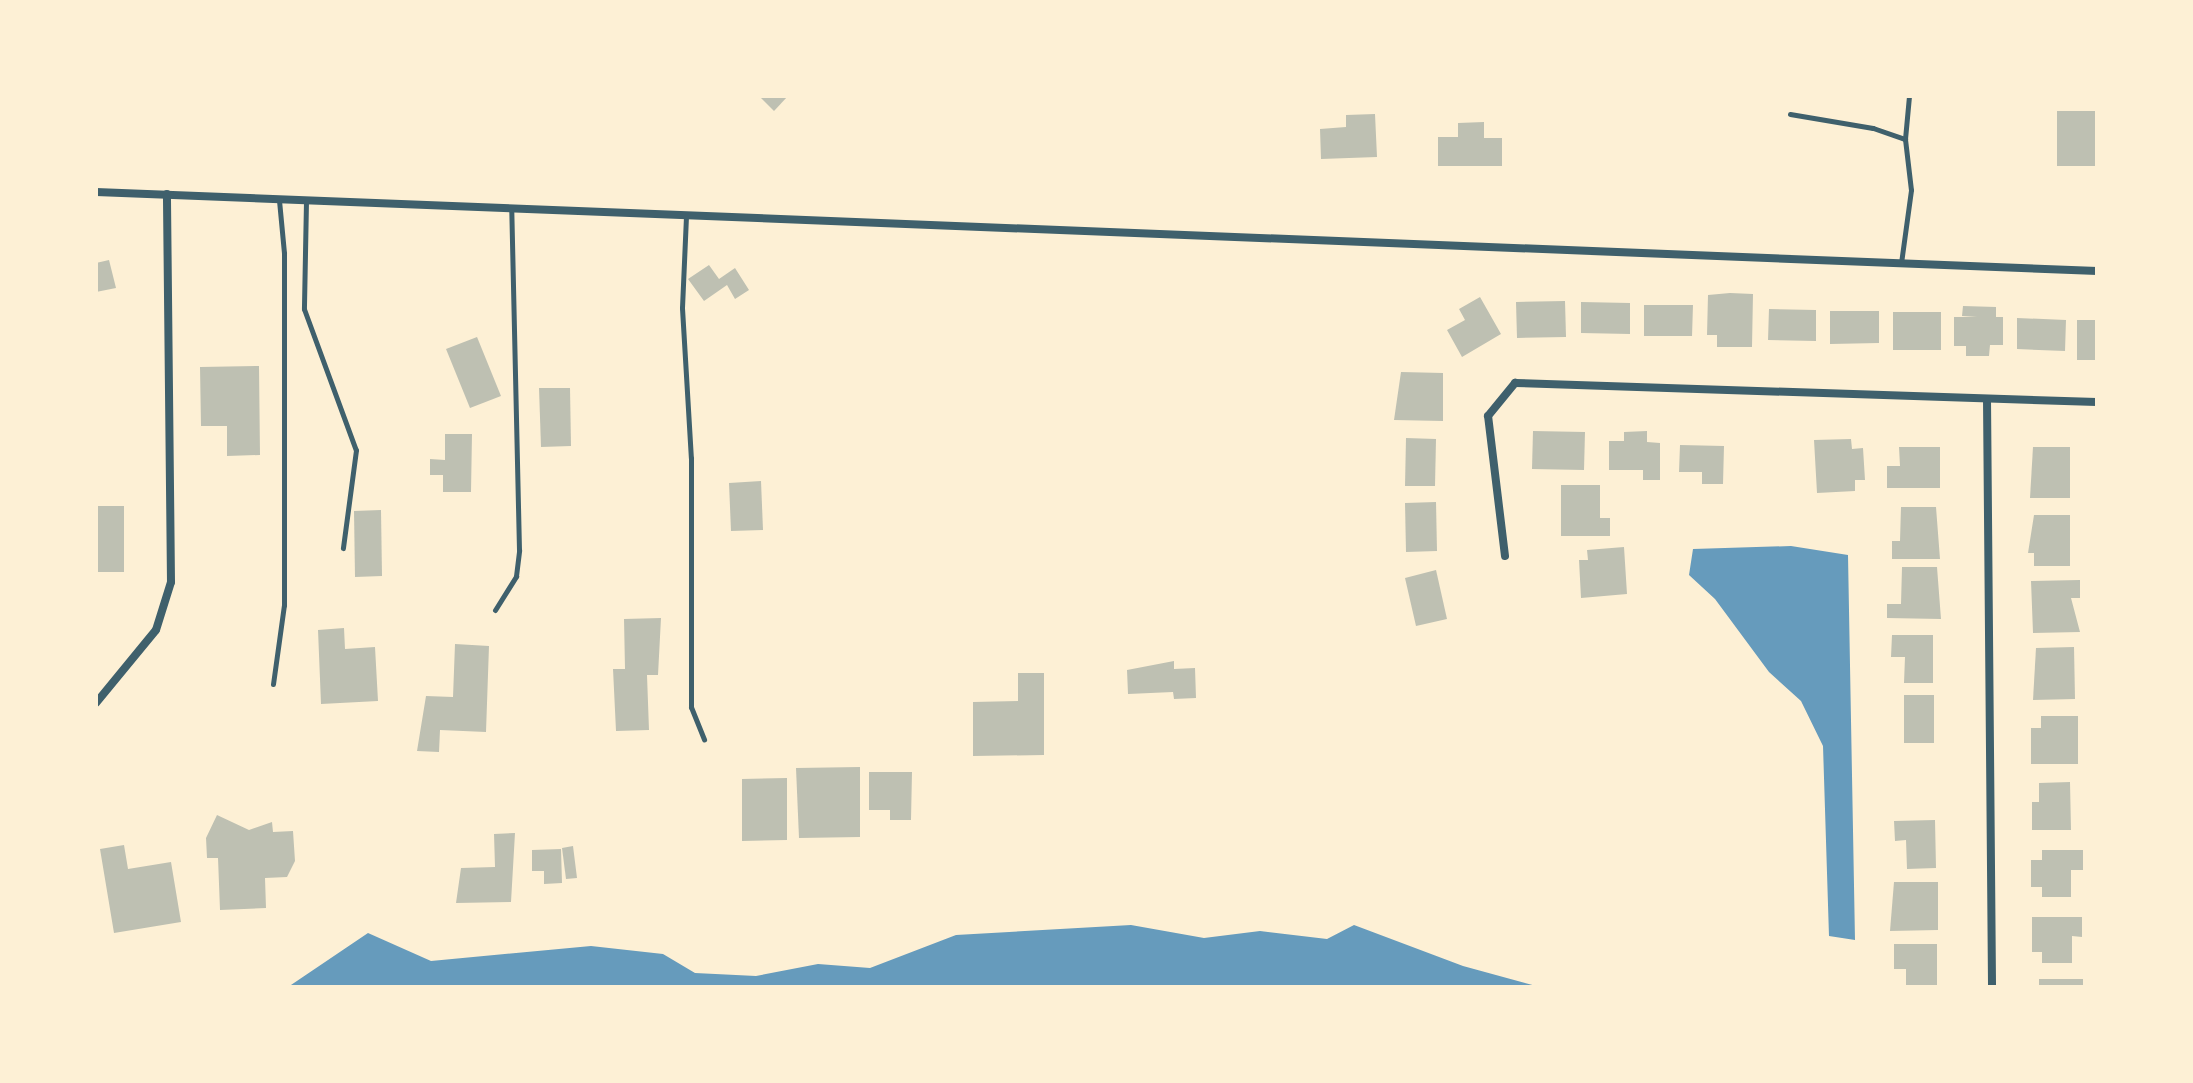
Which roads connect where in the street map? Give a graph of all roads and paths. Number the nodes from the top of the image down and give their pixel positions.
1 (1909, 96) edge
2 (1790, 114) dead end
3 (1905, 139) junction
4 (96, 192) edge
5 (167, 194) junction
6 (279, 200) junction
7 (306, 201) junction
8 (511, 209) junction
9 (686, 216) junction
10 (1901, 264) junction
11 (2097, 271) edge
12 (1987, 399) junction
13 (2097, 402) edge
14 (343, 548) dead end
15 (1505, 556) dead end
16 (495, 610) dead end
17 (273, 684) dead end
18 (96, 703) edge
19 (704, 740) dead end
20 (1992, 987) edge

1 - 3 lane
2 - 3 lane
3 - 10 lane
4 - 5 street
5 - 6 street
5 - 18 street
6 - 7 street
6 - 17 lane
7 - 8 street
7 - 14 lane
8 - 9 street
8 - 16 lane
9 - 10 street
9 - 19 lane
10 - 11 street
12 - 13 street
12 - 15 street
12 - 20 street

